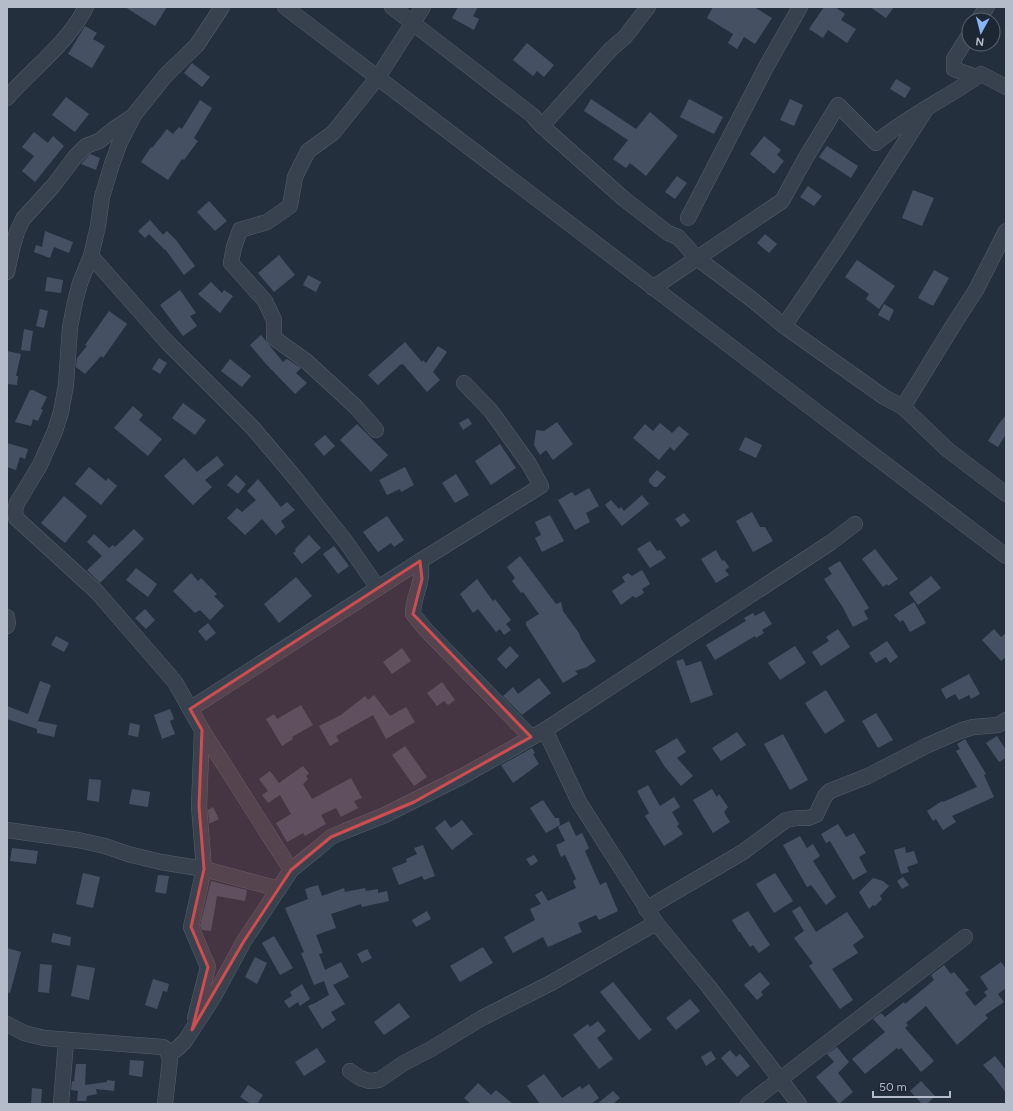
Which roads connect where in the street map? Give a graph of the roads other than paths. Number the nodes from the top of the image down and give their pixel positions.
1 (86, 7) edge
2 (222, 7) edge
3 (285, 7) edge
4 (392, 7) edge
5 (423, 7) edge
6 (648, 7) edge
7 (800, 7) edge
8 (413, 23) junction
9 (961, 48) edge
10 (978, 75) junction
11 (378, 78) junction
12 (1006, 87) edge
13 (1006, 92) edge
14 (7, 98) edge
15 (927, 108) junction
16 (134, 115) junction
17 (542, 126) junction
18 (99, 141) junction
19 (120, 142) junction
20 (688, 218) dead end
21 (1006, 231) edge
22 (9, 247) edge
23 (91, 256) junction
24 (697, 258) junction
25 (7, 272) edge
26 (653, 288) junction
27 (784, 326) junction
28 (464, 384) dead end
29 (903, 407) junction
30 (376, 430) dead end
31 (1006, 494) edge
32 (855, 524) dead end
33 (1006, 556) edge
34 (420, 561) junction
35 (378, 588) junction
36 (7, 617) edge
37 (7, 626) edge
38 (190, 709) junction
39 (1006, 720) edge
40 (202, 730) junction
41 (545, 730) junction
42 (531, 737) junction
43 (7, 830) edge
44 (204, 869) junction
45 (291, 870) junction
46 (279, 889) junction
47 (646, 909) junction
48 (656, 923) junction
49 (965, 937) dead end
50 (7, 1024) edge
51 (192, 1030) junction
52 (66, 1041) junction
53 (169, 1054) junction
54 (350, 1071) dead end
55 (779, 1079) junction
56 (61, 1104) edge
57 (165, 1104) edge
58 (748, 1104) edge
59 (799, 1104) edge

1 - 14 street
2 - 16 street
3 - 11 street
4 - 8 street
5 - 8 street
6 - 17 street
7 - 20 street
8 - 11 street
8 - 17 street
9 - 10 street
10 - 12 street
10 - 13 street
10 - 15 street
11 - 26 street
11 - 30 street
15 - 24 street
15 - 27 street
16 - 18 street
16 - 19 street
17 - 24 street
18 - 19 street
18 - 22 street
19 - 23 street
21 - 29 street
22 - 25 street
23 - 35 street
23 - 38 street
24 - 26 street
24 - 27 street
26 - 33 street
27 - 29 street
28 - 34 street
29 - 31 street
32 - 41 street
34 - 35 street
34 - 42 street
35 - 38 street
36 - 37 street
38 - 40 street
39 - 47 street
40 - 44 street
40 - 45 street
41 - 42 street
41 - 47 street
42 - 45 street
43 - 44 street
44 - 46 street
44 - 51 street
45 - 46 street
46 - 51 street
47 - 48 street
48 - 54 street
48 - 55 street
49 - 55 street
50 - 52 street
51 - 53 street
52 - 53 street
52 - 56 street
53 - 57 street
55 - 58 street
55 - 59 street

